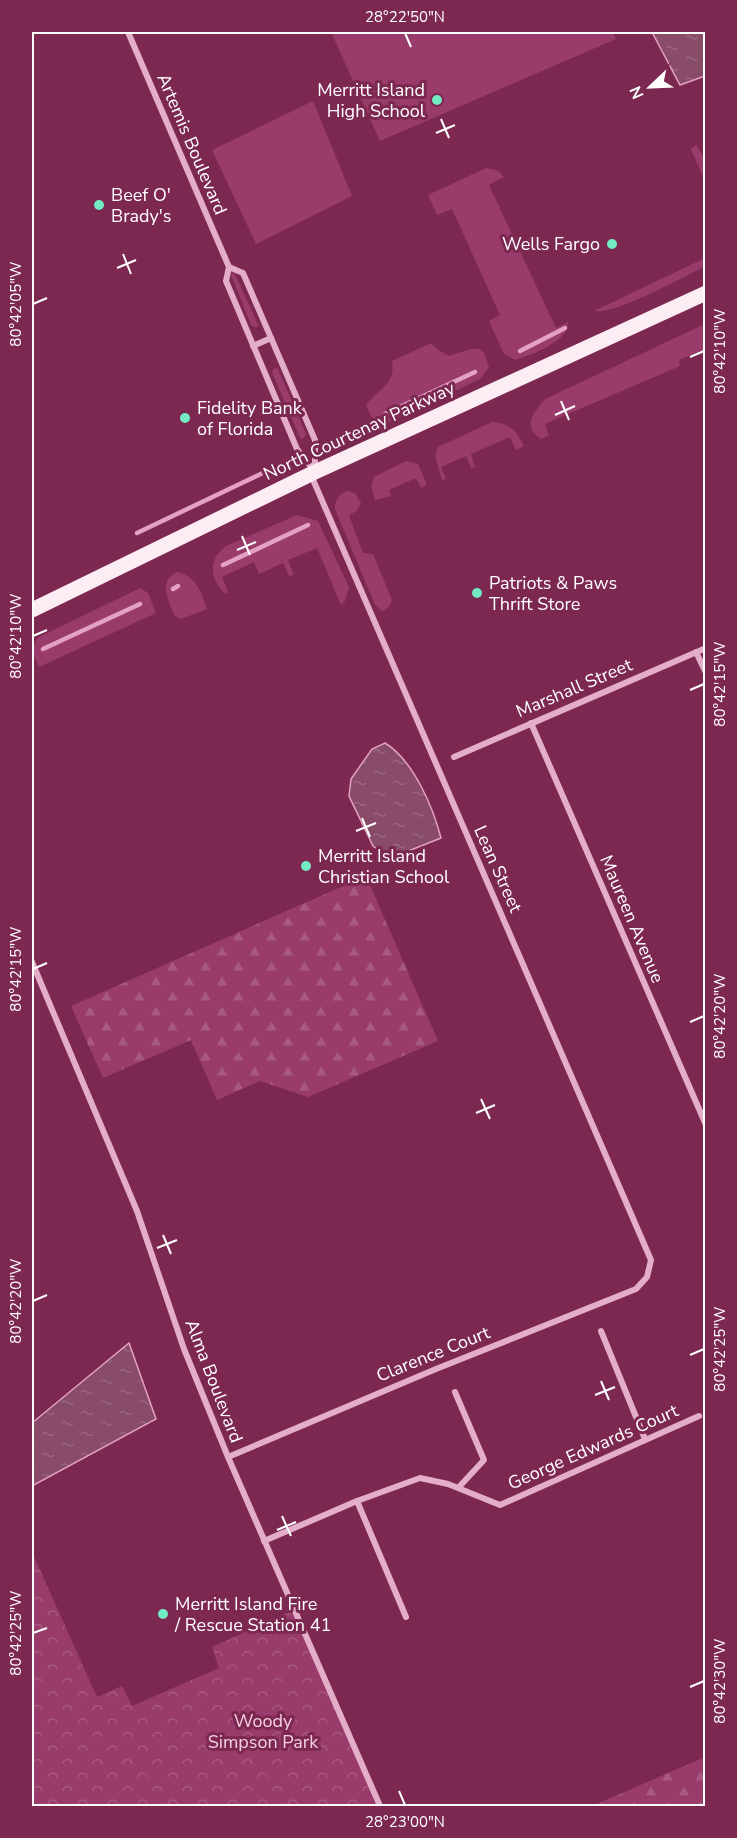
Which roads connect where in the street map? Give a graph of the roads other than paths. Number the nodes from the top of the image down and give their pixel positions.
1 (128, 32) edge
2 (229, 267) junction
3 (705, 293) edge
4 (271, 338) junction
5 (253, 346) junction
6 (313, 473) junction
7 (32, 610) edge
8 (705, 648) edge
9 (696, 652) junction
10 (705, 673) edge
11 (531, 723) junction
12 (454, 757) dead end
13 (32, 962) edge
14 (705, 1125) edge
15 (647, 1277) joint
16 (601, 1331) dead end
17 (455, 1392) dead end
18 (699, 1416) dead end
19 (645, 1439) junction
20 (228, 1457) junction
21 (459, 1487) junction
22 (357, 1501) junction
23 (264, 1541) junction
24 (406, 1617) dead end
25 (380, 1806) edge

1 - 2 street, Artemis Boulevard
2 - 4 street, Artemis Boulevard
2 - 5 street, Artemis Boulevard
3 - 6 main road, North Courtenay Parkway
4 - 5 street
4 - 6 street, Artemis Boulevard
5 - 6 street, Artemis Boulevard
6 - 7 main road, North Courtenay Parkway
6 - 15 street, Lean Street
8 - 9 street, Marshall Street
9 - 10 street
9 - 11 street, Marshall Street
11 - 12 street, Marshall Street
11 - 14 street, Maureen Avenue
13 - 20 street, Alma Boulevard
15 - 20 street, Clarence Court
16 - 19 street
17 - 21 street
18 - 19 street, George Edwards Court
19 - 21 street, George Edwards Court
20 - 23 street, Alma Boulevard
21 - 22 street, George Edwards Court
22 - 23 street, George Edwards Court
22 - 24 street
23 - 25 street, Alma Boulevard

